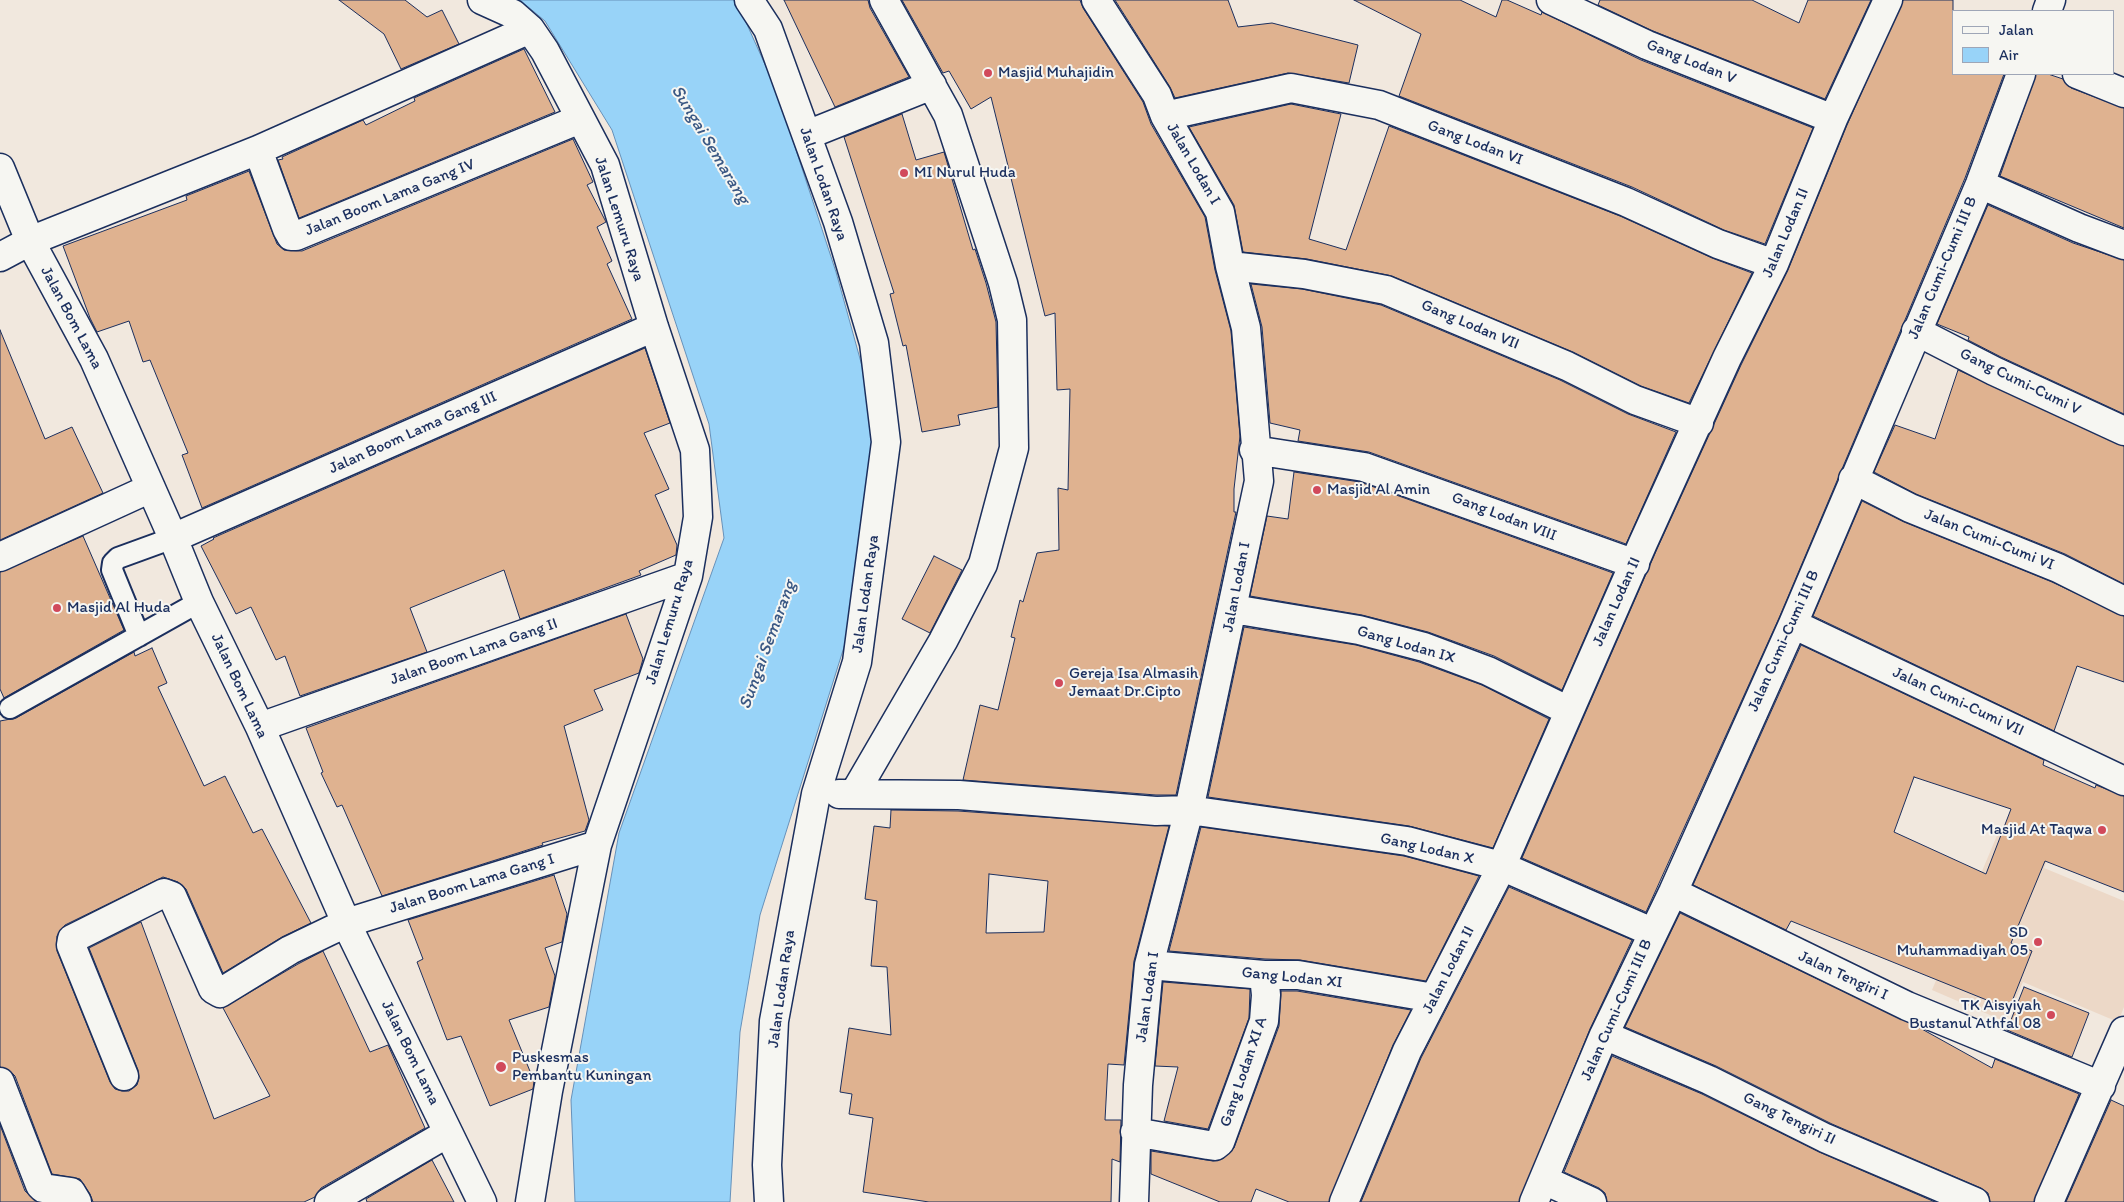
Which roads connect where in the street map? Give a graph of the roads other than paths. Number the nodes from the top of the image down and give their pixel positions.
1 (482, 0) edge
2 (749, 0) edge
3 (884, 0) edge
4 (1096, 0) edge
5 (1551, 0) edge
6 (1888, 0) edge
7 (530, 28) junction
8 (2021, 75) edge
9 (2080, 75) edge
10 (932, 85) junction
11 (2124, 93) edge
12 (1165, 116) junction
13 (580, 119) junction
14 (1833, 119) junction
15 (806, 135) junction
16 (258, 150) junction
17 (0, 168) edge
18 (1980, 184) junction
19 (30, 241) junction
20 (2124, 245) edge
21 (0, 258) edge
22 (1774, 264) junction
23 (1230, 266) junction
24 (654, 328) junction
25 (1916, 331) junction
26 (1699, 423) junction
27 (2124, 431) edge
28 (1254, 450) junction
29 (1853, 480) junction
30 (151, 488) junction
31 (173, 538) junction
32 (0, 557) edge
33 (1635, 564) junction
34 (688, 576) junction
35 (2124, 601) edge
36 (199, 602) junction
37 (1233, 609) junction
38 (1792, 624) junction
39 (139, 636) junction
40 (10, 708) dead end
41 (1569, 712) junction
42 (260, 727) junction
43 (2124, 781) edge
44 (816, 794) junction
45 (854, 794) junction
46 (1189, 810) junction
47 (597, 846) junction
48 (1501, 866) junction
49 (1673, 892) junction
50 (346, 922) junction
51 (1652, 932) junction
52 (1149, 965) junction
53 (1264, 975) junction
54 (1434, 998) junction
55 (2124, 1031) edge
56 (1604, 1035) junction
57 (124, 1076) dead end
58 (0, 1082) edge
59 (2101, 1086) junction
60 (1135, 1132) junction
61 (448, 1133) junction
62 (1539, 1191) edge
63 (77, 1202) edge
64 (329, 1202) edge
65 (482, 1202) edge
66 (530, 1202) edge
67 (769, 1202) edge
68 (1134, 1202) edge
69 (1344, 1202) edge
70 (1592, 1202) edge
71 (1975, 1202) edge
72 (2049, 1202) edge

1 - 7 street, Jalan Lemuru Raya
2 - 15 street, Jalan Lodan Raya
3 - 10 street
4 - 12 street, Jalan Lodan I
5 - 14 street, Gang Lodan V
6 - 14 street, Jalan Lodan II
7 - 13 street, Jalan Lemuru Raya
7 - 16 street
8 - 18 street, Jalan Cumi-Cumi III B
9 - 11 street
10 - 15 street
10 - 45 street
12 - 22 street, Gang Lodan VI
12 - 23 street, Jalan Lodan I
13 - 16 street, Jalan Boom Lama Gang IV
13 - 24 street, Jalan Lemuru Raya
14 - 22 street, Jalan Lodan II
15 - 44 street, Jalan Lodan Raya
16 - 19 street
17 - 19 street, Jalan Bom Lama
18 - 20 street
18 - 25 street, Jalan Cumi-Cumi III B
19 - 21 street
19 - 30 street, Jalan Bom Lama
22 - 26 street, Jalan Lodan II
23 - 26 street, Gang Lodan VII
23 - 28 street, Jalan Lodan I
24 - 31 street, Jalan Boom Lama Gang III
24 - 34 street, Jalan Lemuru Raya
25 - 27 street, Gang Cumi-Cumi V
25 - 29 street, Jalan Cumi-Cumi III B
26 - 33 street, Jalan Lodan II
28 - 33 street, Gang Lodan VIII
28 - 37 street, Jalan Lodan I
29 - 35 street, Jalan Cumi-Cumi VI
29 - 38 street, Jalan Cumi-Cumi III B
30 - 31 street, Jalan Bom Lama
30 - 32 street
31 - 36 street, Jalan Bom Lama
31 - 39 lane
33 - 41 street, Jalan Lodan II
34 - 42 street, Jalan Boom Lama Gang II
34 - 47 street, Jalan Lemuru Raya
36 - 39 lane
36 - 42 street, Jalan Bom Lama
37 - 41 street, Gang Lodan IX
37 - 46 street, Jalan Lodan I
38 - 43 street, Jalan Cumi-Cumi VII
38 - 49 street, Jalan Cumi-Cumi III B
39 - 40 lane
41 - 48 street, Jalan Lodan II
42 - 50 street, Jalan Bom Lama
44 - 45 street, Gang Lodan X
44 - 67 street, Jalan Lodan Raya
45 - 46 street, Gang Lodan X
46 - 48 street, Gang Lodan X
46 - 52 street, Jalan Lodan I
47 - 50 street, Jalan Boom Lama Gang I
47 - 66 street, Jalan Lemuru Raya
48 - 51 street, Gang Lodan X
48 - 54 street, Jalan Lodan II
49 - 51 street, Jalan Cumi-Cumi III B
49 - 59 street, Jalan Tengiri I
50 - 57 street, Jalan Boom Lama Gang I
50 - 61 street, Jalan Bom Lama
51 - 56 street, Jalan Cumi-Cumi III B
52 - 53 street, Gang Lodan XI
52 - 60 street, Jalan Lodan I
53 - 54 street, Gang Lodan XI
53 - 60 street, Gang Lodan XI A
54 - 69 street, Jalan Lodan II
55 - 59 street
56 - 62 street, Jalan Cumi-Cumi III B
56 - 71 street, Gang Tengiri II
58 - 63 street
59 - 72 street
60 - 68 street, Jalan Lodan I
61 - 64 street
61 - 65 street, Jalan Bom Lama
62 - 70 street

